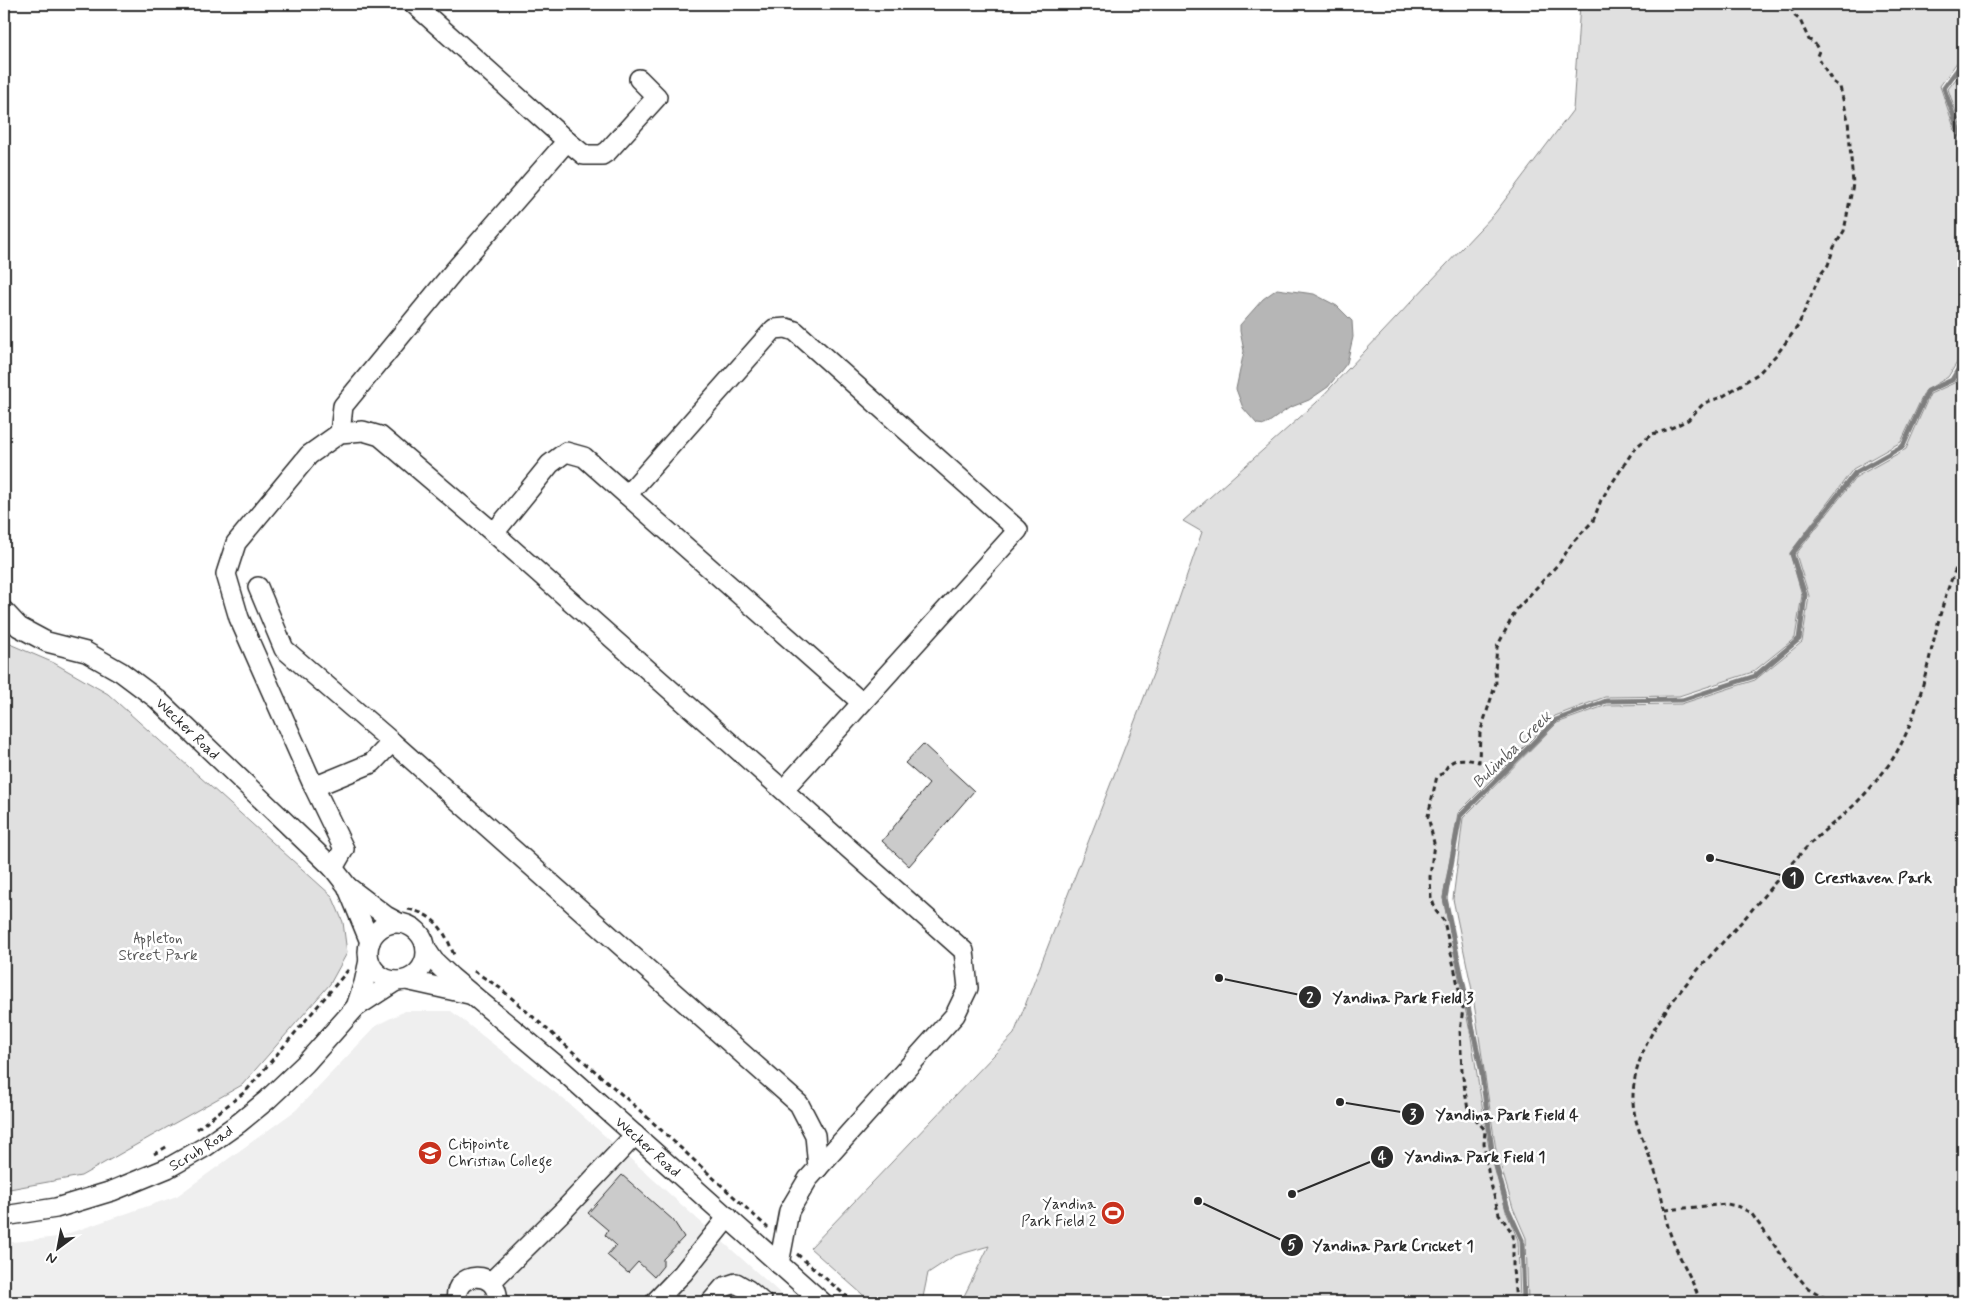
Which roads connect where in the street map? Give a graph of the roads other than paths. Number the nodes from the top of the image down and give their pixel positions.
1 (414, 4) edge
2 (639, 79) dead end
3 (567, 141) junction
4 (340, 433) junction
5 (628, 495) junction
6 (494, 533) junction
7 (258, 587) dead end
8 (4, 611) edge
9 (861, 702) junction
10 (392, 742) junction
11 (314, 787) junction
12 (784, 789) junction
13 (332, 868) junction
14 (347, 886) junction
15 (400, 923) junction
16 (426, 949) junction
17 (369, 951) junction
18 (401, 981) junction
19 (470, 994) junction
20 (356, 1007) junction
21 (635, 1134) junction
22 (818, 1168) junction
23 (4, 1216) edge
24 (728, 1217) junction
25 (779, 1264) junction
26 (491, 1282) junction
27 (457, 1302) edge
28 (497, 1302) edge
29 (656, 1302) edge
30 (711, 1302) edge
31 (762, 1302) edge
32 (822, 1302) edge

1 - 3 street
2 - 3 street
3 - 4 street
4 - 6 street
4 - 11 street
5 - 6 street
5 - 9 street
5 - 9 street
6 - 12 street
7 - 10 street
8 - 13 street, Wecker Road
9 - 12 street
10 - 11 street
10 - 22 street
11 - 13 street
12 - 22 street
13 - 14 street, Wecker Road
14 - 15 street, Wecker Road
14 - 17 street, Wecker Road
15 - 16 street, Wecker Road
15 - 17 street
16 - 18 street
16 - 19 street, Wecker Road
17 - 18 street, Wecker Road
17 - 20 street, Scrub Road
18 - 19 street, Wecker Road
18 - 20 street, Scrub Road
19 - 21 street, Wecker Road
20 - 23 street, Scrub Road
21 - 24 street, Wecker Road
21 - 26 street
22 - 25 street
24 - 25 street, Wecker Road
24 - 29 street
25 - 32 street, Wecker Road
26 - 27 street
26 - 28 street
30 - 31 street

